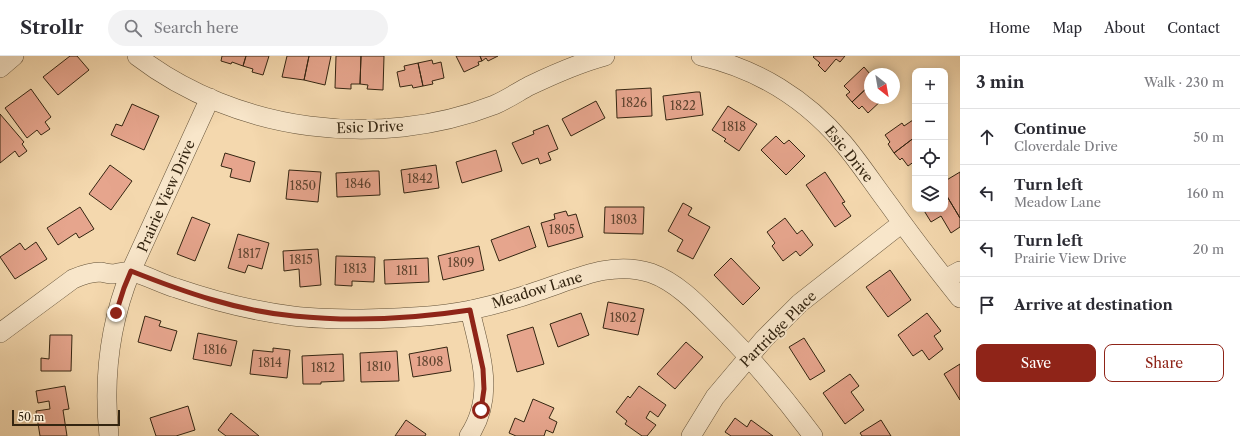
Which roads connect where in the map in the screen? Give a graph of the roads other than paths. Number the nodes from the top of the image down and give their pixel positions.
1 (14, 56) edge
2 (137, 56) edge
3 (605, 56) edge
4 (701, 56) edge
5 (0, 68) edge
6 (210, 98) junction
7 (902, 223) junction
8 (131, 271) junction
9 (953, 275) edge
10 (960, 298) edge
11 (470, 310) junction
12 (0, 333) edge
13 (748, 356) junction
14 (109, 436) edge
15 (469, 436) edge
16 (691, 436) edge
17 (813, 436) edge

1 - 5 street
2 - 6 street, Esic Drive
3 - 6 street, Esic Drive
4 - 7 street, Esic Drive
6 - 8 street, Prairie View Drive
7 - 9 street, Esic Drive
7 - 13 street, Partridge Place
8 - 11 street, Meadow Lane
8 - 12 street
8 - 14 street, Prairie View Drive
9 - 10 street, Esic Drive
11 - 13 street, Meadow Lane
11 - 15 street
13 - 16 street, Partridge Place
13 - 17 street, Meadow Lane

